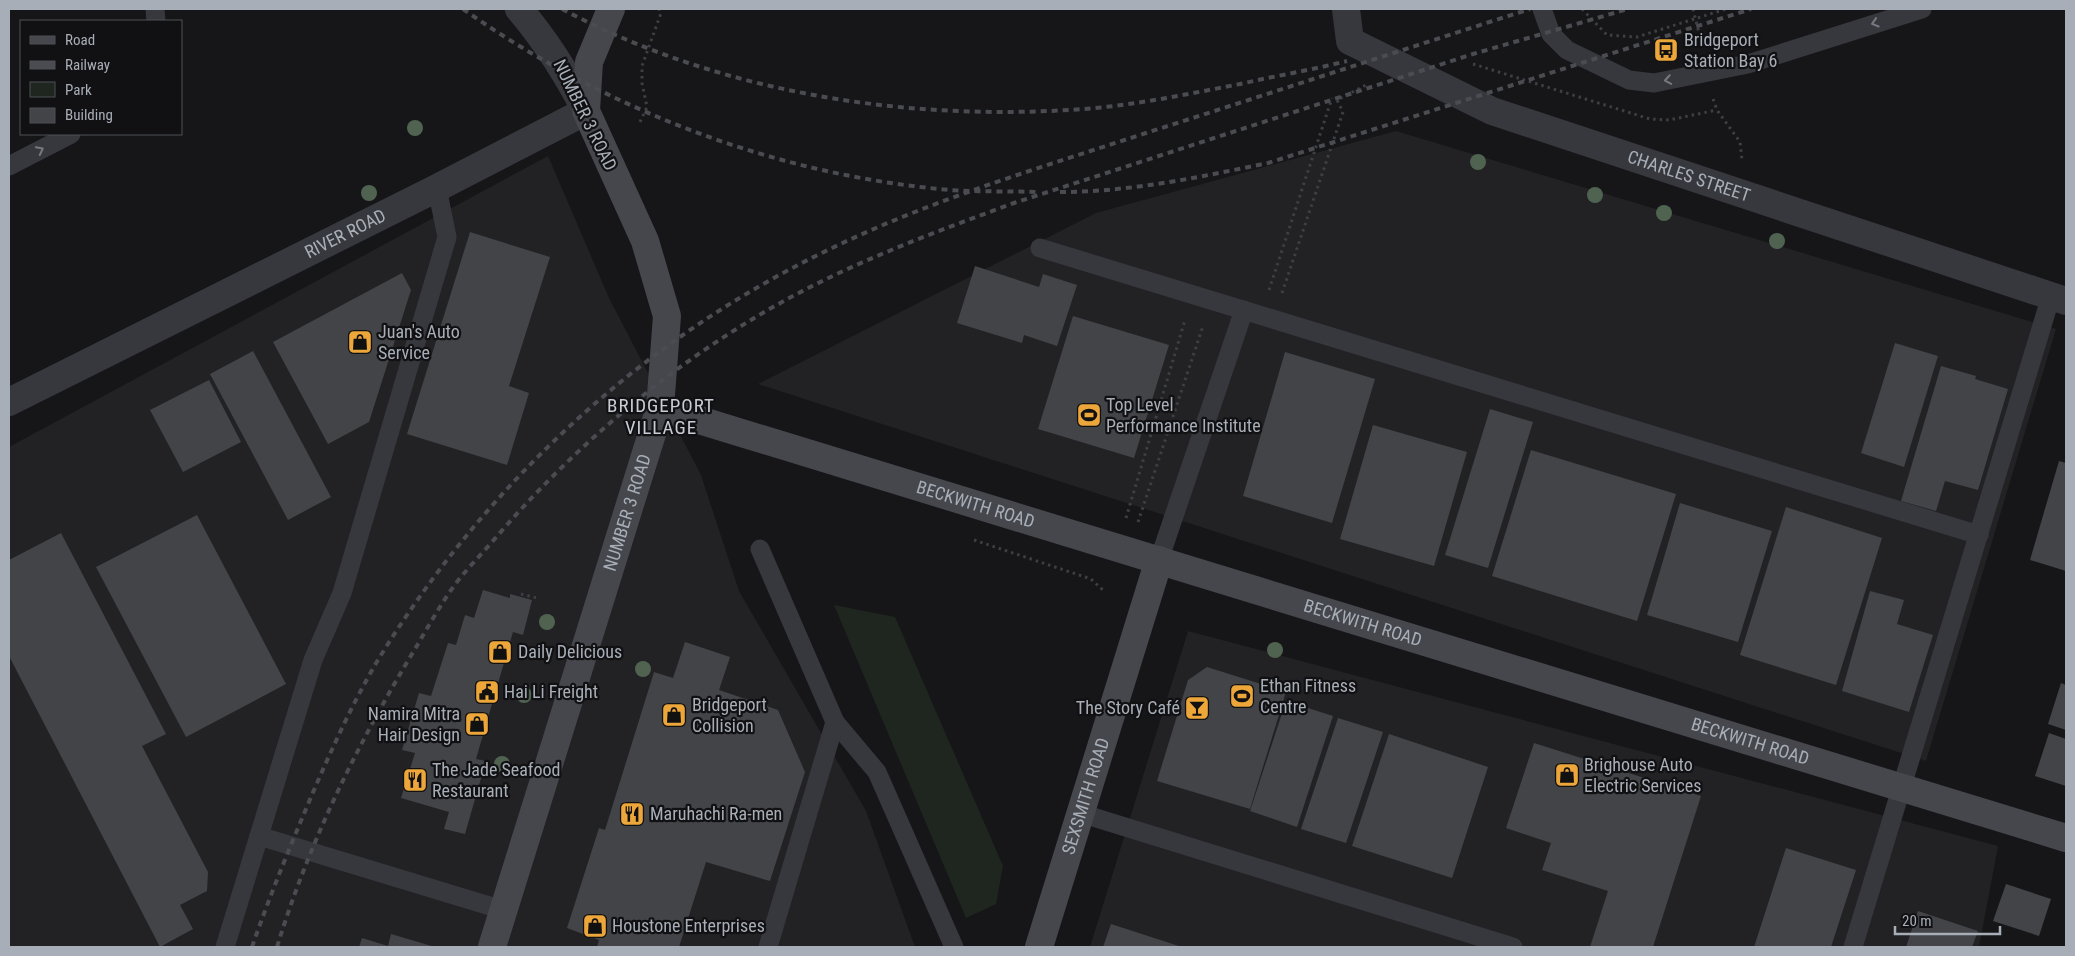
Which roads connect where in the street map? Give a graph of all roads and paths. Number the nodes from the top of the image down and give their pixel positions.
1 (519, 9) edge
2 (612, 9) edge
3 (658, 9) edge
4 (1346, 9) edge
5 (1542, 9) edge
6 (1582, 9) edge
7 (1693, 9) edge
8 (1726, 9) edge
9 (1922, 9) edge
10 (1696, 19) junction
11 (1701, 41) dead end
12 (1466, 61) dead end
13 (1712, 96) dead end
14 (1332, 98) dead end
15 (1337, 100) dead end
16 (1717, 110) junction
17 (586, 111) junction
18 (640, 122) dead end
19 (69, 135) edge
20 (9, 166) edge
21 (438, 188) junction
22 (1747, 196) junction
23 (1040, 248) dead end
24 (1268, 292) dead end
25 (1202, 297) junction
26 (2059, 298) edge
27 (1280, 300) dead end
28 (1244, 310) junction
29 (9, 402) edge
30 (660, 408) junction
31 (1124, 523) dead end
32 (1134, 528) dead end
33 (1979, 535) junction
34 (972, 540) dead end
35 (760, 549) dead end
36 (1158, 560) junction
37 (1105, 592) dead end
38 (521, 594) dead end
39 (536, 598) dead end
40 (835, 722) junction
41 (1902, 788) junction
42 (1080, 813) junction
43 (259, 836) junction
44 (2066, 838) edge
45 (503, 910) junction
46 (225, 947) edge
47 (492, 947) edge
48 (768, 947) edge
49 (954, 947) edge
50 (1039, 947) edge
51 (1513, 947) edge
52 (1853, 947) edge

1 - 17 street, NUMBER 3 ROAD
2 - 17 street
3 - 18 path
4 - 22 street, CHARLES STREET
9 -> 5 lane
6 - 10 path
7 - 10 path
8 - 10 path
10 - 11 path
12 - 16 path
13 - 16 path
14 - 24 path
15 - 27 path
16 - 22 path
17 - 21 street, RIVER ROAD
17 - 30 street, NUMBER 3 ROAD
20 -> 19 lane
21 - 29 street, RIVER ROAD
21 - 43 lane
22 - 26 street, CHARLES STREET
23 - 25 lane
25 - 28 lane
25 - 31 path
25 - 32 path
26 - 33 lane
28 - 33 lane
28 - 36 lane
30 - 36 street, BECKWITH ROAD
30 - 45 street, NUMBER 3 ROAD
33 - 41 lane
34 - 37 path
35 - 40 lane
36 - 41 street, BECKWITH ROAD
36 - 42 street, SEXSMITH ROAD
38 - 39 path
40 - 48 lane
40 - 49 lane
41 - 44 street, BECKWITH ROAD
41 - 52 lane
42 - 50 street, SEXSMITH ROAD
42 - 51 lane
43 - 45 lane
43 - 46 lane
45 - 47 street, NUMBER 3 ROAD

